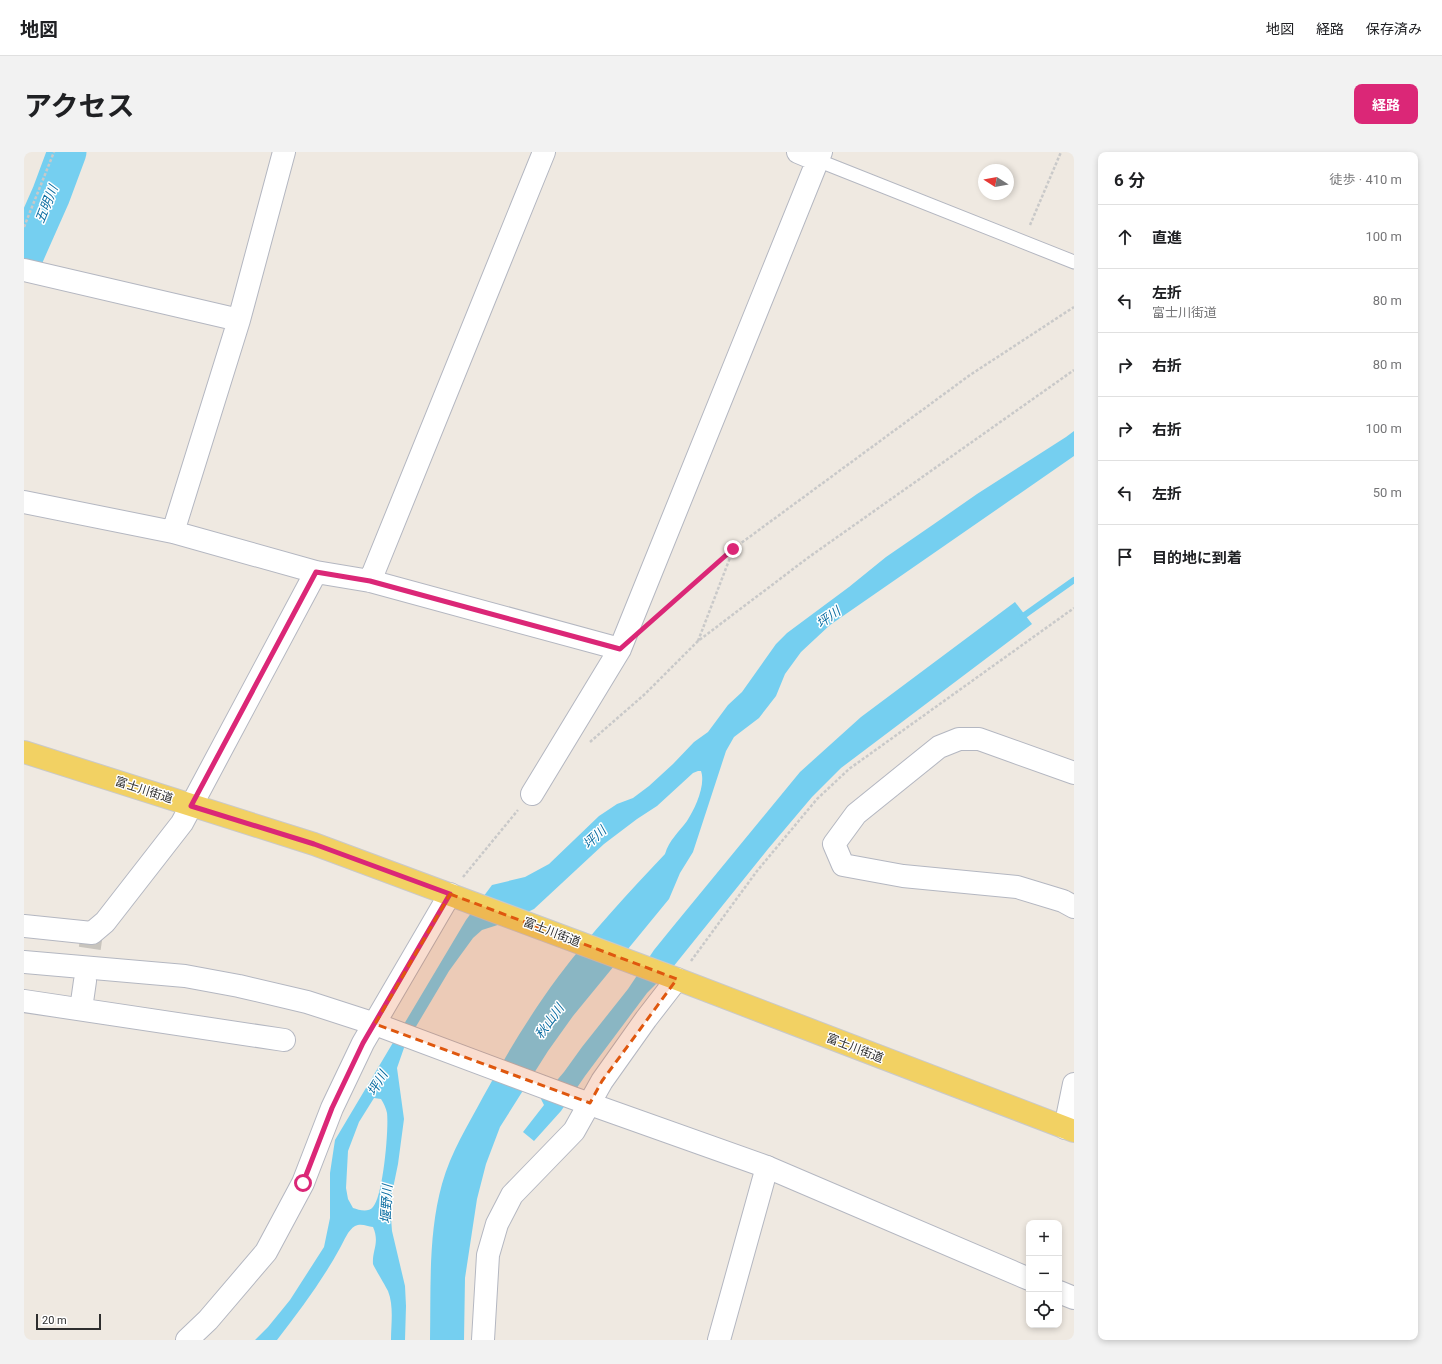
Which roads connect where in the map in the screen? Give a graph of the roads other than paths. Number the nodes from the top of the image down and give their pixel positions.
1 (284, 152) edge
2 (544, 152) edge
3 (812, 155) edge
4 (1074, 262) edge
5 (30, 271) edge
6 (239, 320) junction
7 (24, 502) edge
8 (173, 532) junction
9 (316, 572) junction
10 (370, 581) junction
11 (620, 649) junction
12 (24, 752) edge
13 (1074, 773) edge
14 (532, 794) dead end
15 (191, 806) junction
16 (450, 894) junction
17 (1074, 907) edge
18 (24, 926) edge
19 (24, 962) edge
20 (671, 977) junction
21 (85, 982) tunnel mouth
22 (24, 1001) edge
23 (81, 1009) junction
24 (375, 1024) junction
25 (284, 1040) dead end
26 (1074, 1084) edge
27 (582, 1100) junction
28 (1068, 1129) edge
29 (767, 1167) junction
30 (1026, 1278) edge
31 (1062, 1293) edge
32 (1074, 1298) edge
33 (187, 1340) edge
34 (483, 1340) edge
35 (719, 1340) edge

1 - 6 street
2 - 10 street
3 - 4 lane
3 - 11 street
5 - 6 street
6 - 8 street
7 - 8 street
8 - 9 street
9 - 10 street
9 - 15 street
10 - 11 street
11 - 14 street
12 - 15 main road, 富士川街道
13 - 17 street
15 - 16 main road, 富士川街道
15 - 18 street
16 - 20 main road, 富士川街道
16 - 24 street
19 - 24 street
20 - 27 street
20 - 28 main road, 富士川街道
21 - 23 street
22 - 23 street
23 - 25 street
24 - 27 street
24 - 33 street
26 - 28 street
27 - 29 street
27 - 34 street
29 - 30 street
29 - 35 street
31 - 32 street

